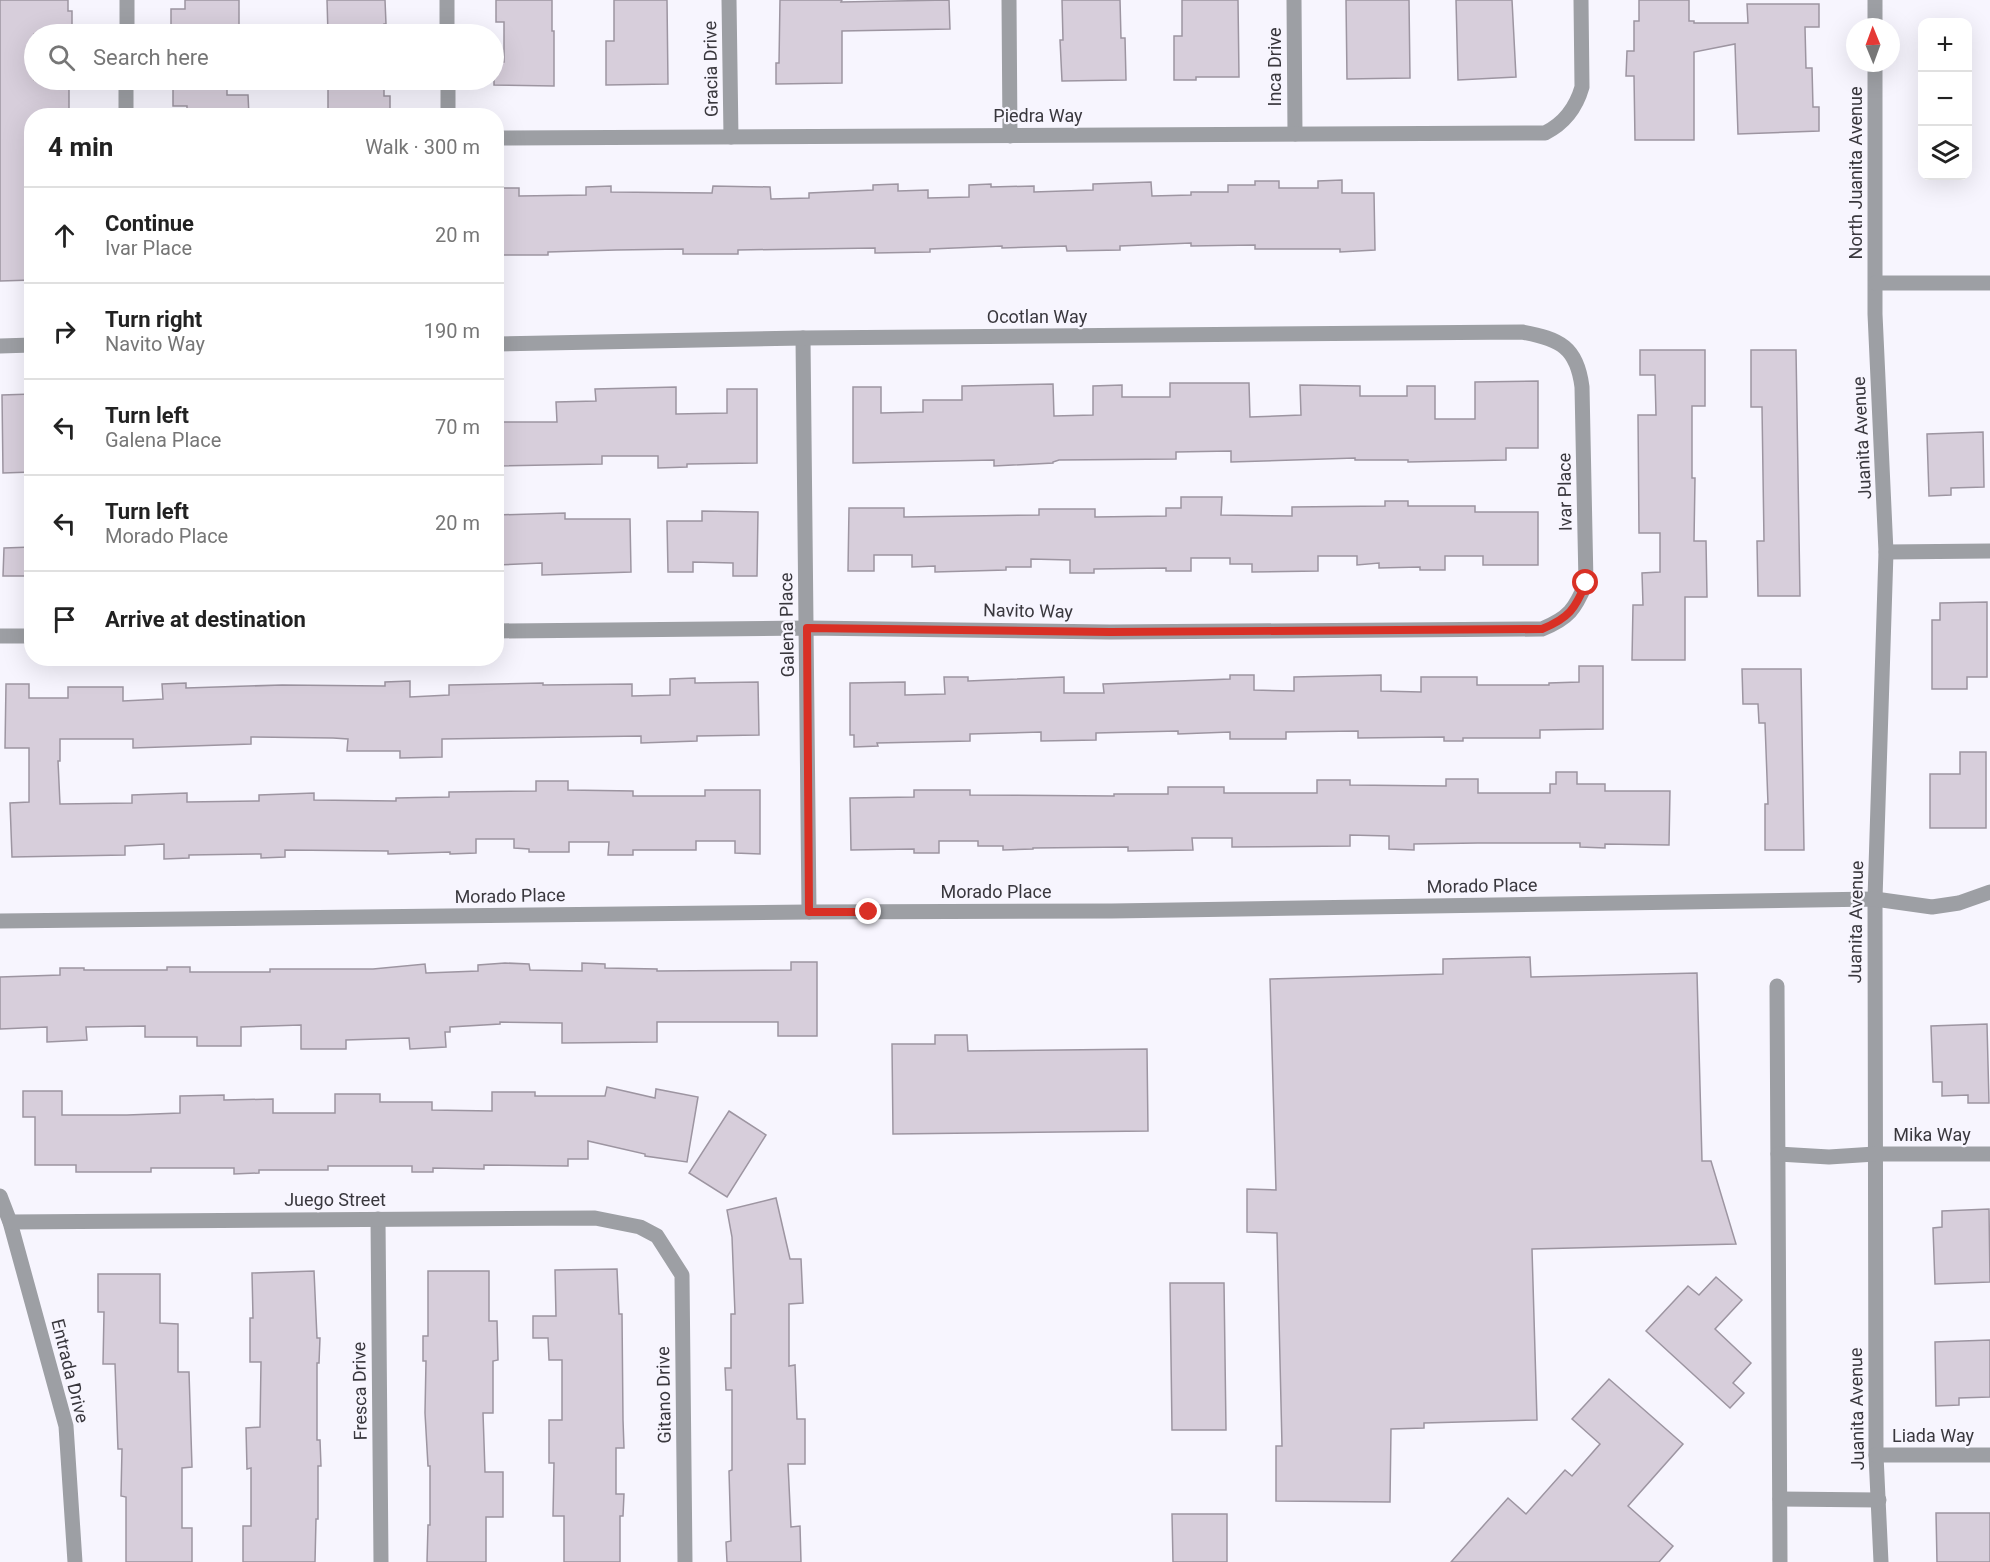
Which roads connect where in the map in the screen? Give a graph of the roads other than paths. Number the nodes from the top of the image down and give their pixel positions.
1 (127, 0) edge
2 (447, 0) edge
3 (729, 0) edge
4 (1009, 0) edge
5 (1294, 0) edge
6 (1581, 0) edge
7 (1875, 0) edge
8 (1875, 18) edge
9 (127, 24) edge
10 (447, 24) edge
11 (1875, 72) edge
12 (126, 90) edge
13 (448, 90) edge
14 (126, 108) edge
15 (448, 108) edge
16 (1295, 134) junction
17 (1010, 136) junction
18 (731, 137) junction
19 (504, 138) edge
20 (1876, 283) junction
21 (1990, 283) edge
22 (803, 338) junction
23 (504, 344) edge
24 (24, 345) edge
25 (0, 346) edge
26 (1572, 354) joint
27 (1990, 551) edge
28 (1886, 552) junction
29 (1558, 622) joint
30 (807, 628) junction
31 (504, 631) edge
32 (0, 636) edge
33 (24, 636) edge
34 (1990, 892) edge
35 (1875, 898) junction
36 (809, 912) junction
37 (0, 921) edge
38 (1777, 986) dead end
39 (1778, 1154) junction
40 (1875, 1154) junction
41 (1990, 1154) edge
42 (0, 1196) edge
43 (378, 1219) junction
44 (10, 1222) junction
45 (657, 1236) joint
46 (1876, 1455) junction
47 (1990, 1455) edge
48 (1780, 1499) junction
49 (1879, 1500) junction
50 (75, 1562) edge
51 (381, 1562) edge
52 (685, 1562) edge
53 (1780, 1562) edge
54 (1881, 1562) edge

1 - 9 street
2 - 10 street
3 - 18 street, Gracia Drive
4 - 17 street
5 - 16 street, Inca Drive
6 - 16 street, Piedra Way
7 - 8 street
11 - 20 street, North Juanita Avenue
12 - 14 street
13 - 15 street
16 - 17 street, Piedra Way
17 - 18 street, Piedra Way
18 - 19 street, Piedra Way
20 - 21 street
20 - 28 street, Juanita Avenue
22 - 23 street, Ocotlan Way
22 - 26 street, Ocotlan Way
22 - 30 street, Galena Place
24 - 25 street
26 - 29 street, Ivar Place
27 - 28 street
28 - 35 street, Juanita Avenue
29 - 30 street, Navito Way
30 - 31 street, Navito Way
30 - 36 street, Galena Place
32 - 33 street
34 - 35 street, Morado Place
35 - 36 street, Morado Place
35 - 40 street, Juanita Avenue
36 - 37 street, Morado Place
38 - 39 street
39 - 40 street, Mika Way
39 - 48 street
40 - 41 street, Mika Way
40 - 46 street, Juanita Avenue
42 - 44 street, Entrada Drive
43 - 44 street, Juego Street
43 - 45 street, Juego Street
43 - 51 street, Fresca Drive
44 - 50 street, Entrada Drive
45 - 52 street, Gitano Drive
46 - 47 street, Liada Way
46 - 49 street, Juanita Avenue
48 - 49 street
48 - 53 street
49 - 54 street, Juanita Avenue

